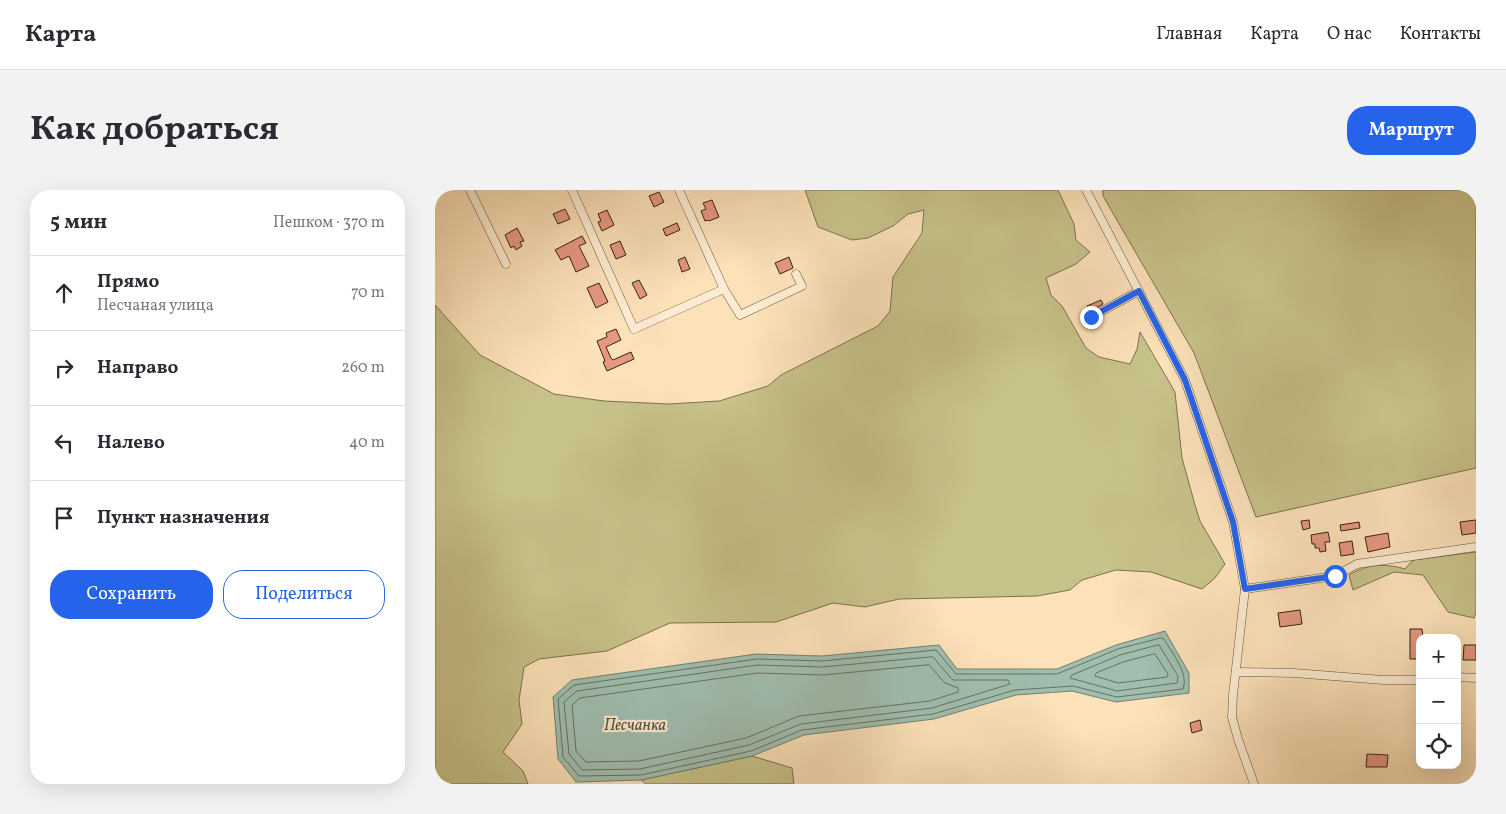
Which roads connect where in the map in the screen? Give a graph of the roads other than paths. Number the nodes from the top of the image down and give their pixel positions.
1 (470, 190) edge
2 (572, 190) edge
3 (679, 190) edge
4 (1087, 190) edge
5 (506, 264) dead end
6 (796, 274) dead end
7 (725, 289) junction
8 (1139, 291) junction
9 (1091, 317) dead end
10 (1476, 547) edge
11 (1245, 589) junction
12 (1236, 672) junction
13 (1461, 678) edge
14 (1476, 678) edge
15 (1416, 680) edge
16 (1254, 784) edge

1 - 5 street
2 - 7 street
3 - 7 street
4 - 8 street
6 - 7 street
8 - 9 street
8 - 11 street
10 - 11 street
11 - 12 street
12 - 15 street
12 - 16 street
13 - 14 street

